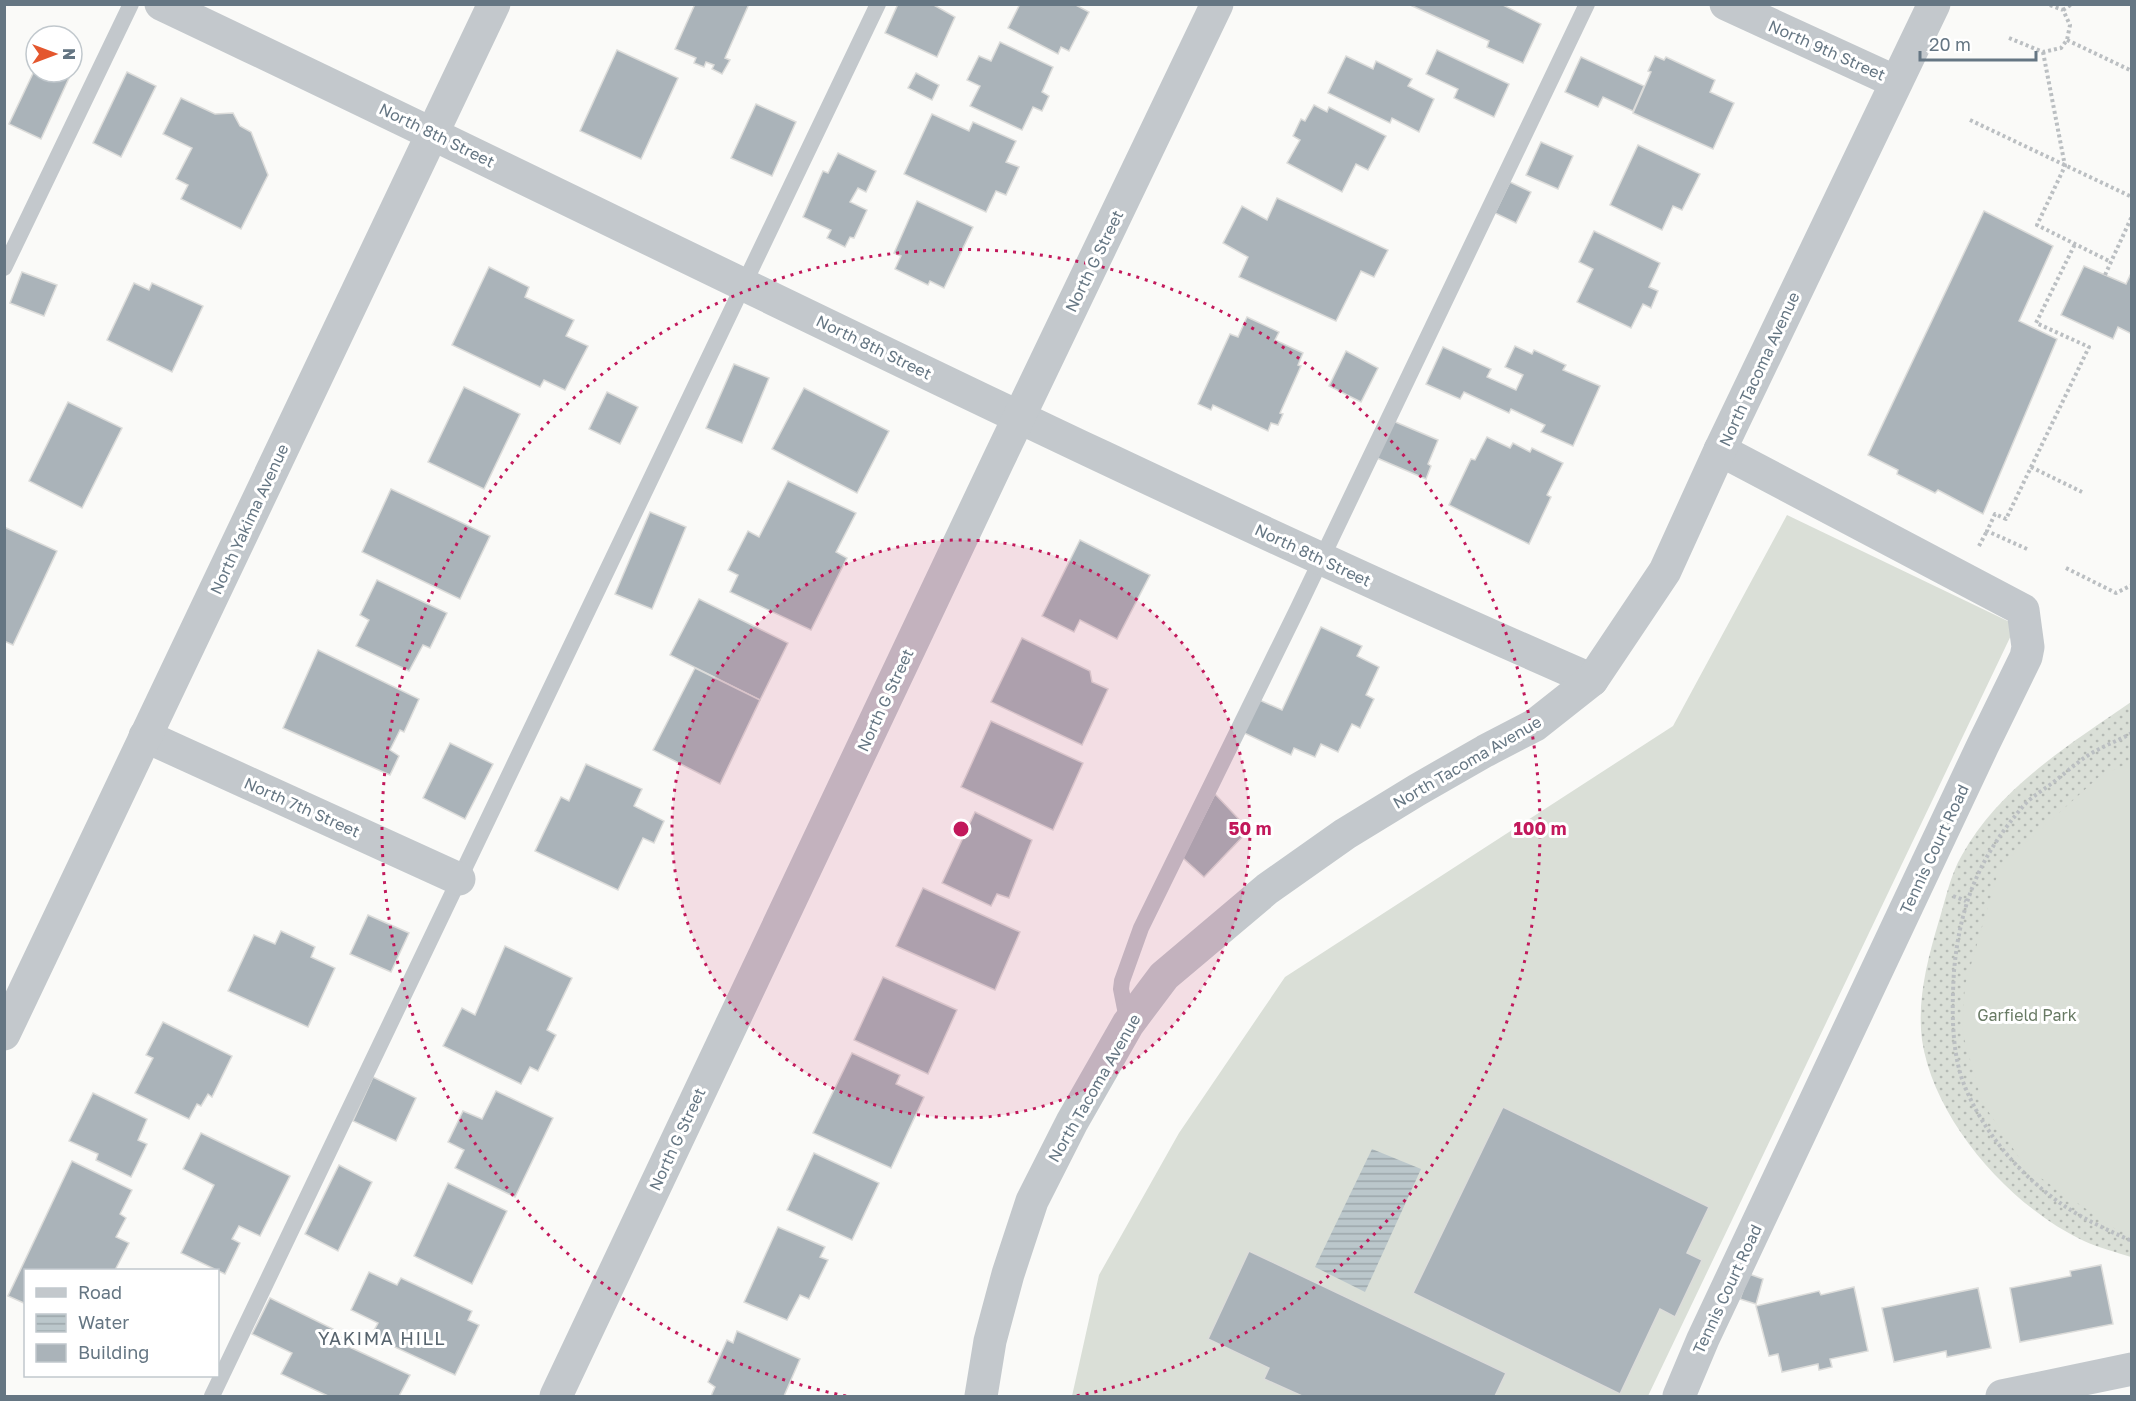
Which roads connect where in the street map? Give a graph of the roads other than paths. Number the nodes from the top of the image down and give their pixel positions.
1 (131, 4) edge
2 (161, 4) edge
3 (494, 4) edge
4 (878, 4) edge
5 (1217, 4) edge
6 (1587, 4) edge
7 (1726, 4) edge
8 (1934, 4) edge
9 (1896, 82) junction
10 (432, 132) junction
11 (4, 268) edge
12 (744, 284) junction
13 (1018, 417) junction
14 (1720, 450) junction
15 (1321, 560) junction
16 (1592, 680) junction
17 (145, 736) junction
18 (459, 879) junction
19 (1128, 1024) junction
20 (4, 1034) edge
21 (2132, 1369) edge
22 (212, 1396) edge
23 (556, 1396) edge
24 (981, 1396) edge
25 (1679, 1396) edge
26 (2002, 1396) edge

1 - 11 lane
2 - 10 street, North 8th Street
3 - 10 street, North Yakima Avenue
4 - 12 lane
5 - 13 street, North G Street
6 - 15 lane
7 - 9 street, North 9th Street
8 - 9 street, North Tacoma Avenue
9 - 14 street, North Tacoma Avenue
10 - 12 street, North 8th Street
10 - 17 street, North Yakima Avenue
12 - 13 street, North 8th Street
12 - 18 lane
13 - 15 street, North 8th Street
13 - 23 street, North G Street
14 - 16 street, North Tacoma Avenue
14 - 25 street, Tennis Court Road
15 - 16 street, North 8th Street
15 - 19 lane
16 - 19 street, North Tacoma Avenue
17 - 18 street, North 7th Street
17 - 20 street, North Yakima Avenue
18 - 22 lane
19 - 24 street, North Tacoma Avenue
21 - 26 street

